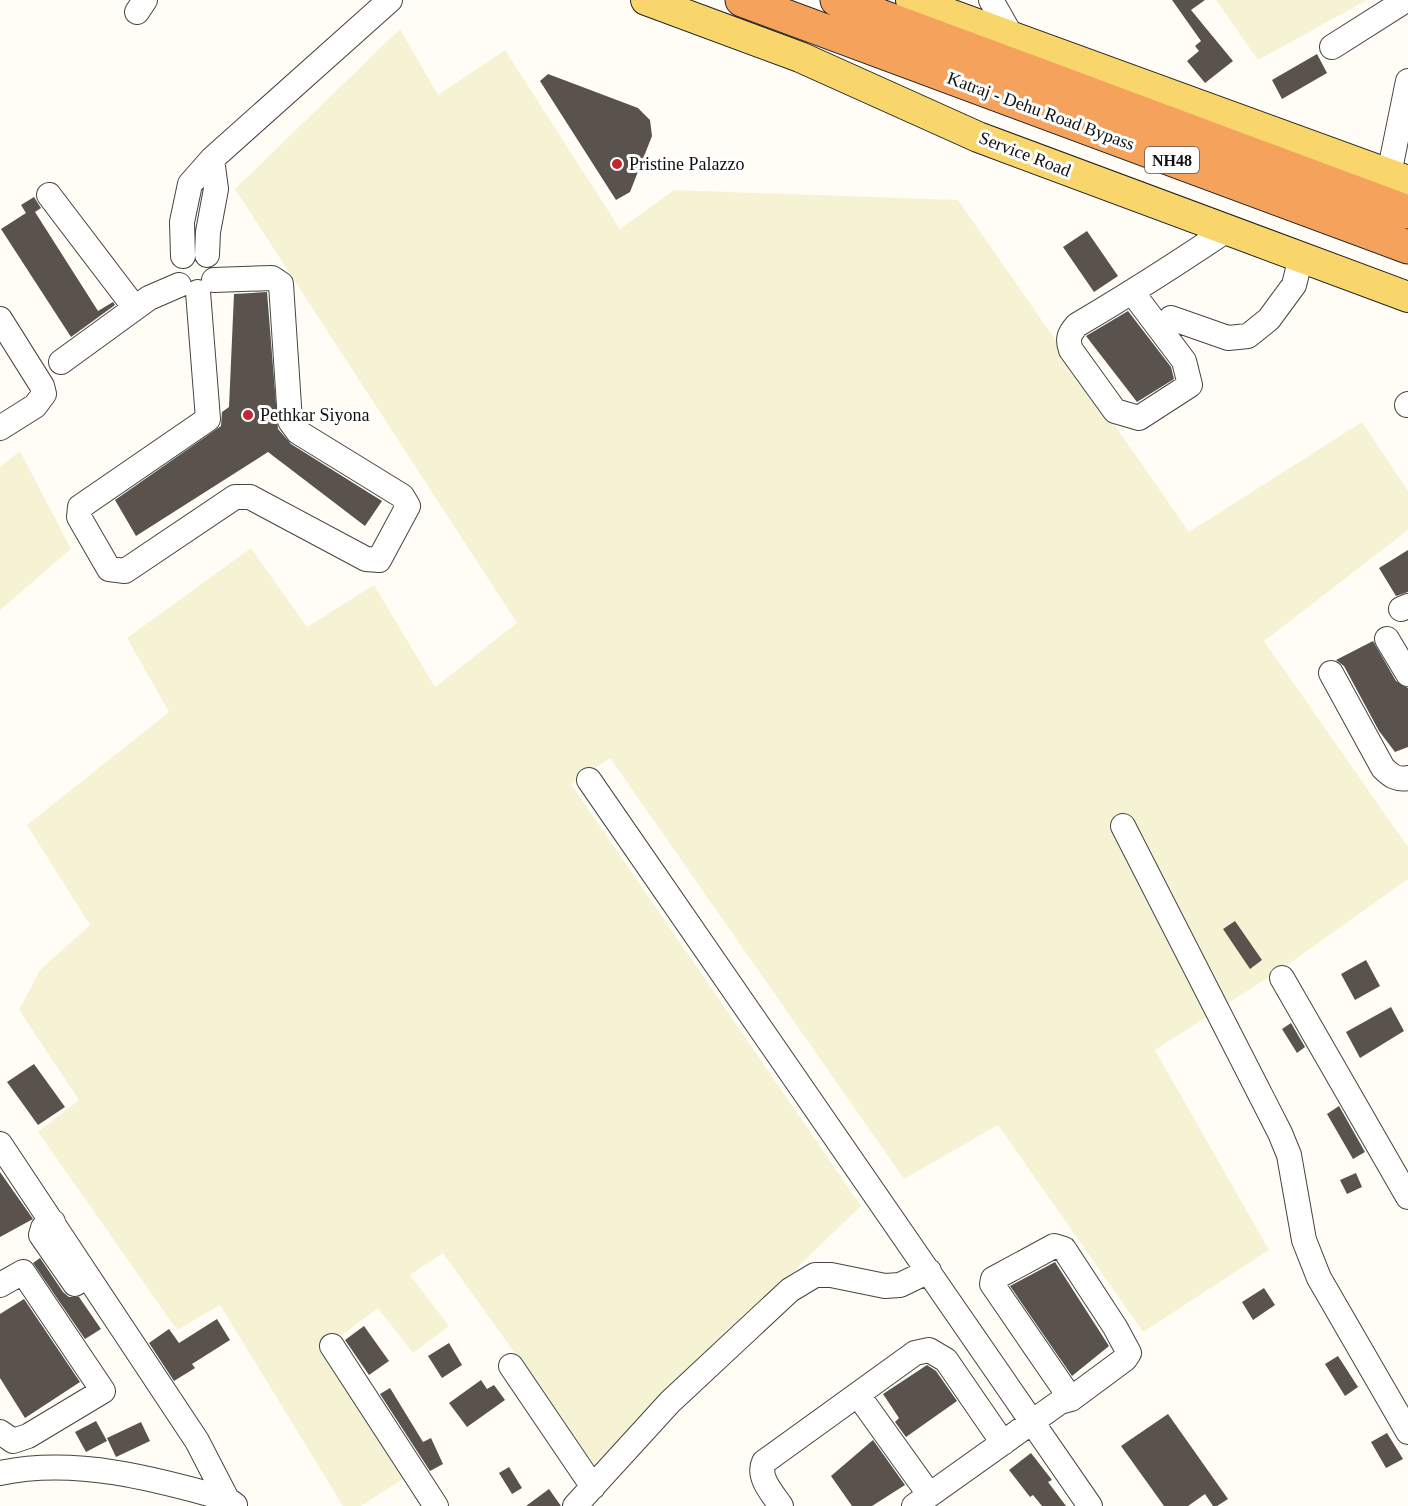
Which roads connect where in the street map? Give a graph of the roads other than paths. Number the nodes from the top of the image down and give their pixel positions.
1 (390, 0) edge
2 (646, 0) edge
3 (742, 0) edge
4 (837, 0) edge
5 (911, 0) edge
6 (991, 0) edge
7 (1406, 0) edge
8 (1012, 37) junction
9 (1332, 47) dead end
10 (1408, 81) edge
11 (212, 159) junction
12 (1399, 177) edge
13 (50, 195) dead end
14 (1408, 212) edge
15 (1227, 230) junction
16 (1408, 247) edge
17 (207, 255) junction
18 (183, 256) junction
19 (1301, 258) junction
20 (197, 286) junction
21 (1132, 292) junction
22 (1408, 297) edge
23 (135, 308) junction
24 (1171, 318) dead end
25 (0, 319) edge
26 (62, 362) dead end
27 (0, 428) edge
28 (1387, 639) dead end
29 (1331, 673) dead end
30 (1408, 674) edge
31 (1408, 778) edge
32 (589, 780) dead end
33 (1122, 826) dead end
34 (1282, 978) dead end
35 (0, 1143) edge
36 (1408, 1197) edge
37 (53, 1222) junction
38 (929, 1271) junction
39 (0, 1285) edge
40 (103, 1324) dead end
41 (332, 1346) dead end
42 (511, 1366) dead end
43 (858, 1395) junction
44 (1071, 1399) junction
45 (1034, 1422) junction
46 (1408, 1432) edge
47 (6, 1436) edge
48 (1003, 1443) junction
49 (7, 1472) edge
50 (593, 1487) junction
51 (191, 1498) edge
52 (922, 1500) edge
53 (232, 1503) edge
54 (436, 1506) edge
55 (575, 1506) edge
56 (781, 1506) edge
57 (1090, 1506) edge

1 - 11 street
2 - 15 main road, Service Road
3 - 16 highway, Katraj - Dehu Road Bypass / NH48
4 - 14 highway, Katraj - Dehu Road Bypass / NH48
5 - 8 main road
6 - 8 street
7 - 9 street
8 - 12 main road
10 - 12 street
11 - 17 street
11 - 18 street
13 - 23 street
15 - 19 main road, Service Road
15 - 21 street
17 - 18 street
17 - 20 street
18 - 20 street
19 - 22 main road, Service Road
19 - 24 street
20 - 20 street
20 - 23 street
21 - 21 street
23 - 26 street
25 - 27 street
28 - 30 street
29 - 31 street
32 - 38 street
33 - 46 street
34 - 36 street
35 - 37 street
37 - 40 street
37 - 53 street
38 - 45 street
38 - 50 street
39 - 47 street
41 - 54 street
42 - 50 street
43 - 48 street
43 - 52 street
43 - 56 street
44 - 44 street
44 - 45 street
45 - 48 street
45 - 57 street
47 - 49 street
48 - 52 street
49 - 51 street
50 - 55 street
51 - 53 street

